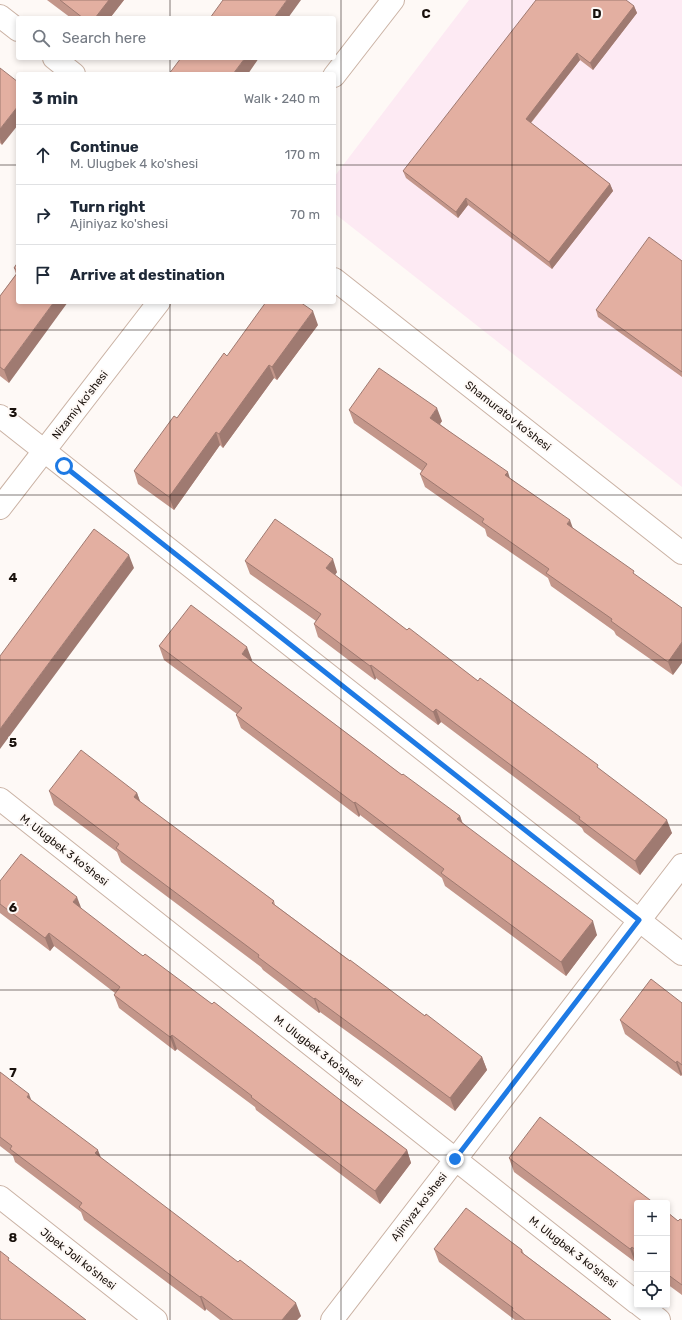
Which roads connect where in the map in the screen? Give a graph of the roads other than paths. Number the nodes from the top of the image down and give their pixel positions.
1 (393, 0) edge
2 (0, 16) edge
3 (16, 28) edge
4 (56, 60) edge
5 (72, 72) edge
6 (336, 73) edge
7 (336, 281) edge
8 (157, 304) edge
9 (0, 416) edge
10 (44, 451) junction
11 (0, 508) edge
12 (682, 553) edge
13 (0, 799) edge
14 (682, 865) edge
15 (639, 920) junction
16 (682, 954) edge
17 (455, 1159) junction
18 (0, 1197) edge
19 (634, 1300) edge
20 (644, 1308) edge
21 (156, 1320) edge
22 (332, 1320) edge
23 (659, 1320) edge

1 - 6 street
2 - 3 street
4 - 5 street
7 - 12 street, Shamuratov ko'shesi
8 - 10 street, Nizamiy ko'shesi
9 - 10 street
10 - 11 street, Nizamiy ko'shesi
10 - 15 street
13 - 17 street, M. Ulugbek 3 ko'shesi
14 - 15 street, Ajiniyaz ko'shesi
15 - 16 street
15 - 17 street, Ajiniyaz ko'shesi
17 - 19 street, M. Ulugbek 3 ko'shesi
17 - 22 street, Ajiniyaz ko'shesi
18 - 21 street, Jipek Joli ko'shesi
20 - 23 street

